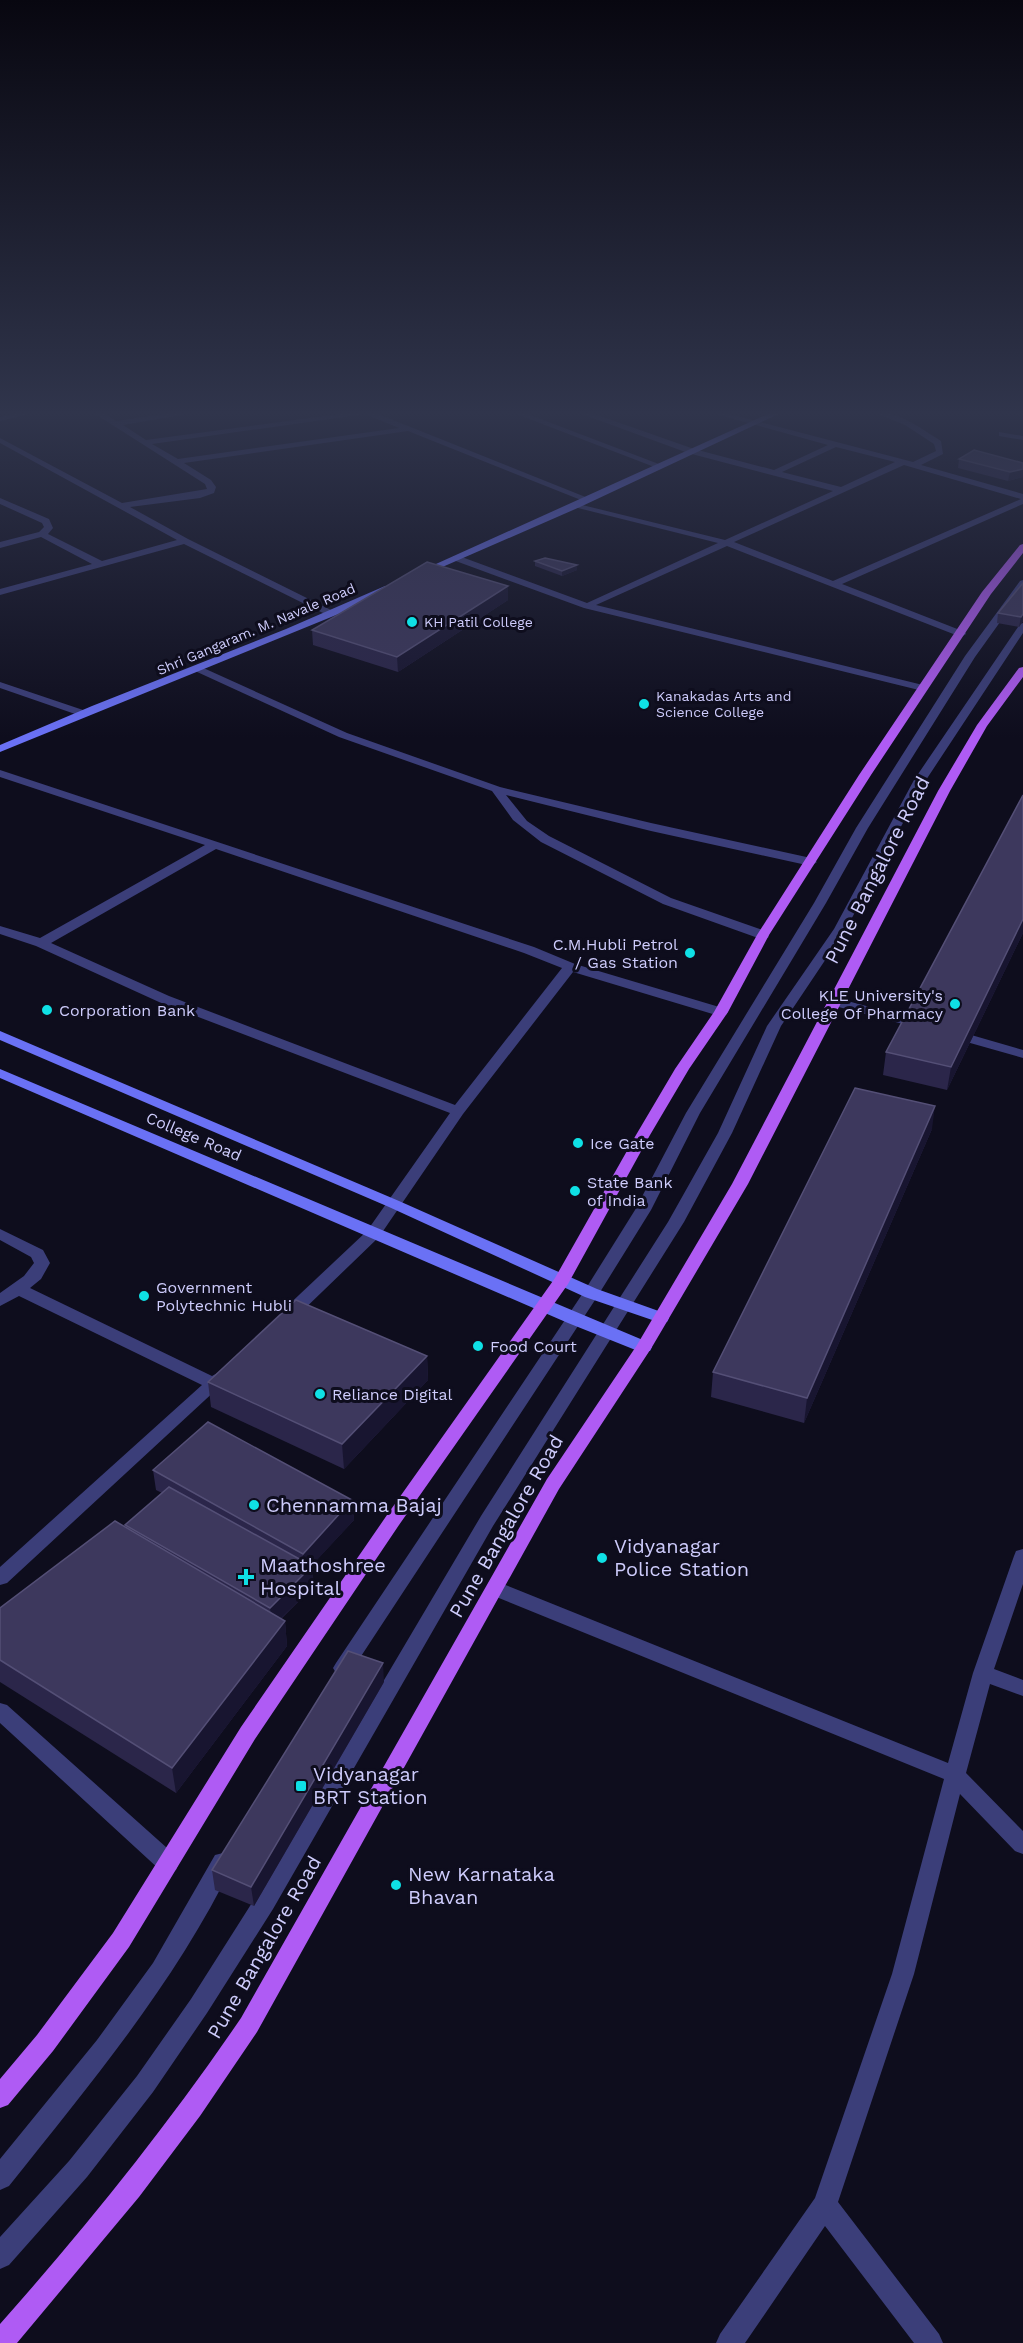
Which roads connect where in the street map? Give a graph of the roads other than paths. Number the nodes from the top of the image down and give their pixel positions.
1 (42, 519) edge
2 (146, 519) edge
3 (544, 519) edge
4 (634, 519) edge
5 (778, 519) edge
6 (978, 519) edge
7 (42, 534) junction
8 (185, 541) junction
9 (728, 543) junction
10 (0, 545) edge
11 (1023, 547) edge
12 (456, 558) junction
13 (102, 565) junction
14 (412, 577) edge
15 (1023, 584) edge
16 (832, 585) junction
17 (390, 586) edge
18 (0, 592) edge
19 (587, 606) junction
20 (330, 613) junction
21 (1023, 626) edge
22 (961, 634) junction
23 (199, 669) junction
24 (1023, 670) edge
25 (0, 685) edge
26 (923, 688) junction
27 (82, 713) junction
28 (0, 749) edge
29 (0, 773) edge
30 (496, 789) junction
31 (214, 845) junction
32 (811, 862) junction
33 (0, 930) edge
34 (763, 935) junction
35 (41, 943) junction
36 (570, 967) junction
37 (836, 1002) junction
38 (721, 1012) junction
39 (0, 1035) edge
40 (1023, 1054) edge
41 (0, 1073) edge
42 (458, 1112) junction
43 (394, 1204) junction
44 (0, 1234) edge
45 (373, 1234) junction
46 (562, 1280) junction
47 (18, 1288) junction
48 (591, 1293) junction
49 (0, 1301) edge
50 (625, 1305) junction
51 (544, 1306) junction
52 (661, 1318) junction
53 (574, 1319) junction
54 (273, 1329) edge
55 (608, 1333) junction
56 (644, 1347) junction
57 (239, 1361) edge
58 (214, 1384) junction
59 (1023, 1556) edge
60 (0, 1578) edge
61 (496, 1589) junction
62 (983, 1673) junction
63 (1023, 1688) edge
64 (330, 1689) edge
65 (0, 1711) edge
66 (954, 1775) junction
67 (1023, 1845) edge
68 (230, 1850) edge
69 (168, 1863) junction
70 (0, 2097) edge
71 (0, 2178) edge
72 (825, 2205) junction
73 (0, 2256) edge
74 (0, 2343) edge
75 (729, 2343) edge
76 (930, 2343) edge

1 - 7 street
2 - 8 street
3 - 12 main road
4 - 9 street
5 - 9 street
6 - 16 street
7 - 10 street
7 - 13 street
8 - 13 street
8 - 20 street
9 - 16 street
9 - 19 street
11 - 22 main road
12 - 14 main road
12 - 19 street
13 - 18 street
15 - 48 street
16 - 22 street
17 - 20 main road, Shri Gangaram. M. Navale Road
19 - 26 street
20 - 23 main road, Shri Gangaram. M. Navale Road
21 - 50 street
22 - 26 main road
23 - 27 main road, Shri Gangaram. M. Navale Road
23 - 30 street
24 - 37 main road, Pune Bangalore Road
25 - 27 street
26 - 32 main road
27 - 28 main road, Shri Gangaram. M. Navale Road
29 - 31 street
30 - 32 street
30 - 34 street
31 - 35 street
31 - 36 street
32 - 34 main road
33 - 35 street
34 - 38 main road
35 - 42 street
36 - 38 street
36 - 42 street
37 - 40 street
37 - 52 main road, Pune Bangalore Road
38 - 46 main road
39 - 43 main road
41 - 45 main road, College Road
42 - 43 street
43 - 45 street
43 - 46 main road
44 - 47 street
45 - 51 main road, College Road
45 - 54 street
46 - 48 main road
46 - 51 main road
47 - 49 street
47 - 58 street
48 - 50 main road
48 - 53 street
50 - 52 main road
50 - 55 street
51 - 53 main road, College Road
51 - 69 main road
52 - 56 main road, Pune Bangalore Road
53 - 55 main road, College Road
53 - 64 street
55 - 56 main road, College Road
55 - 73 street
56 - 61 main road, Pune Bangalore Road
57 - 58 street
58 - 60 street
59 - 62 street
61 - 66 street
61 - 74 main road, Pune Bangalore Road
62 - 63 street
62 - 66 street
65 - 69 street
66 - 67 street
66 - 72 street
68 - 71 street
69 - 70 main road
72 - 75 street
72 - 76 street

